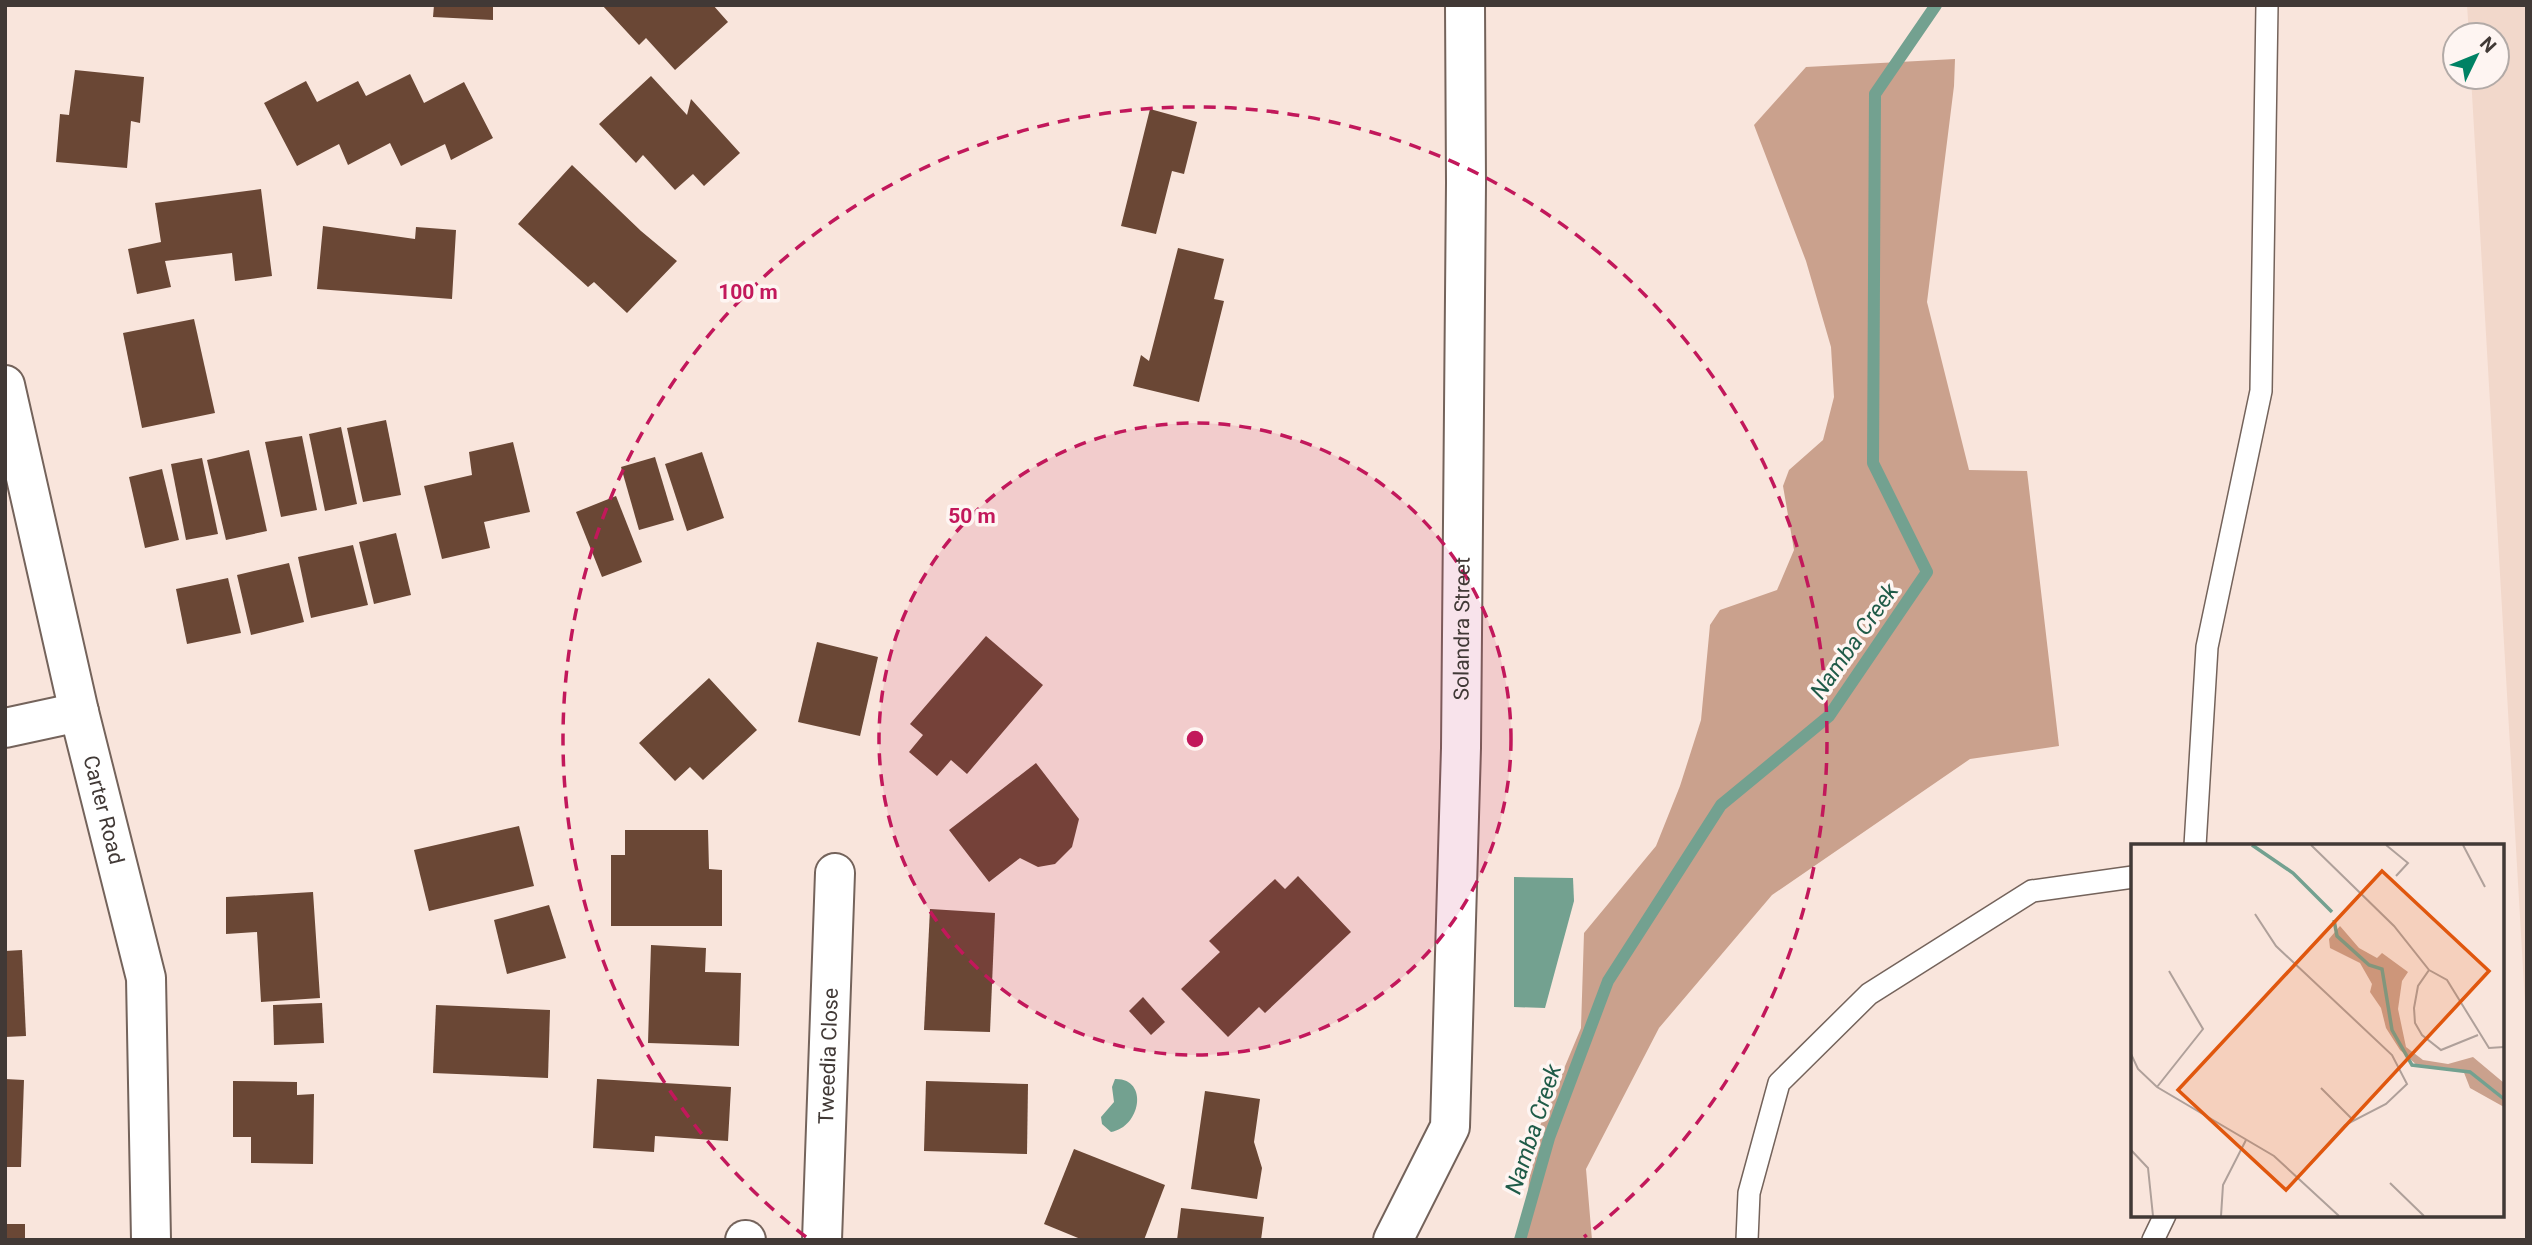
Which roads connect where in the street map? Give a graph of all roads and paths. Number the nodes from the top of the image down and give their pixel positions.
1 (1465, 5) edge
2 (2267, 5) edge
3 (5, 385) edge
4 (79, 712) junction
5 (5, 728) edge
6 (2195, 844) edge
7 (835, 873) dead end
8 (2131, 877) edge
9 (2164, 1217) edge
10 (151, 1240) edge
11 (822, 1240) edge
12 (1393, 1240) edge
13 (1746, 1240) edge
14 (2153, 1240) edge

1 - 12 street, Solandra Street
2 - 6 lane
3 - 4 street, Carter Road
4 - 5 street
4 - 10 street, Carter Road
7 - 11 street, Tweedia Close
8 - 13 lane
9 - 14 lane

